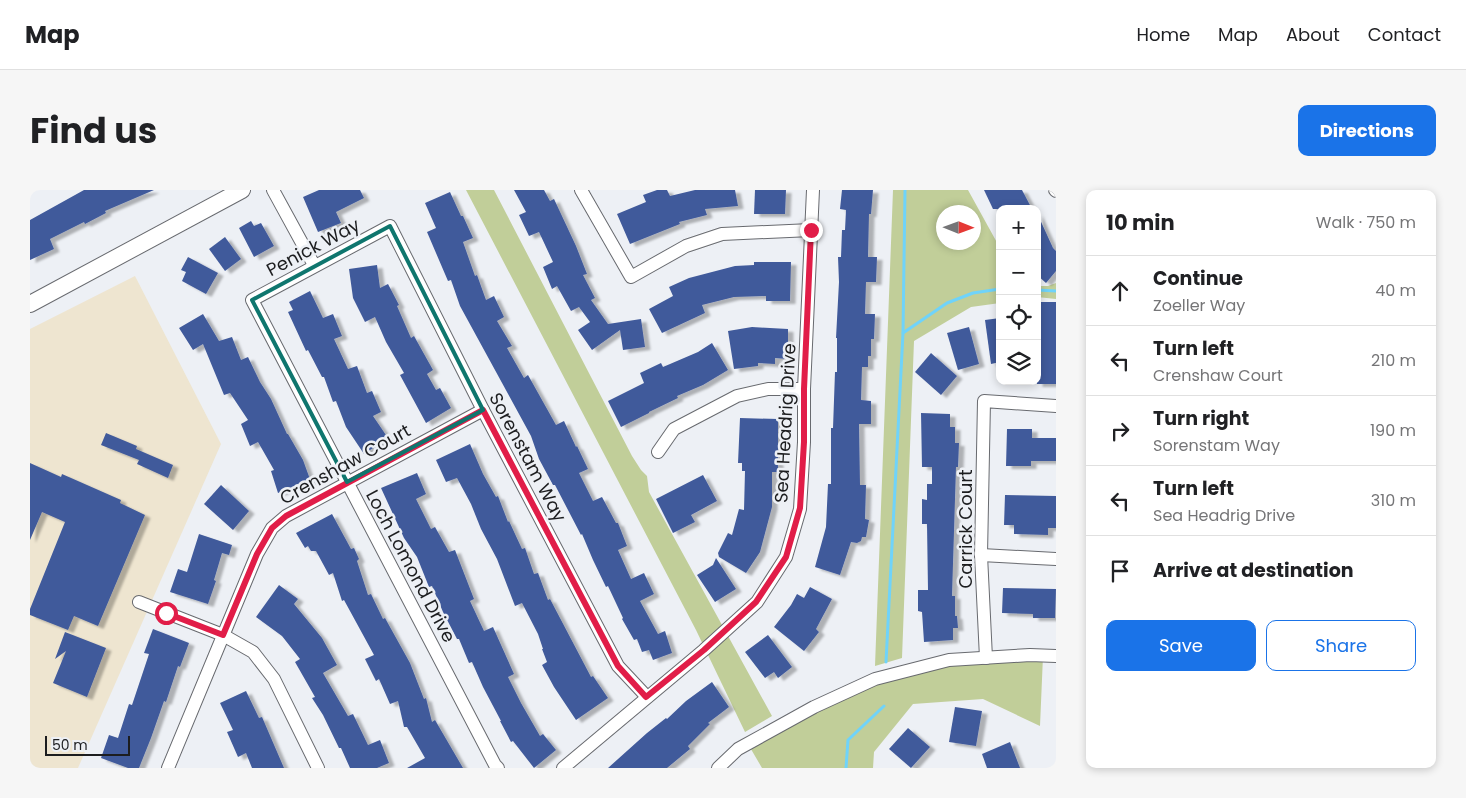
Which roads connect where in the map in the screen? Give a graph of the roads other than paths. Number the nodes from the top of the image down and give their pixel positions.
1 (242, 190) edge
2 (273, 190) edge
3 (581, 190) edge
4 (813, 190) edge
5 (390, 226) joint
6 (811, 230) junction
7 (314, 265) junction
8 (252, 300) joint
9 (30, 304) edge
10 (804, 389) junction
11 (1056, 406) edge
12 (483, 410) junction
13 (658, 452) dead end
14 (347, 482) junction
15 (981, 555) junction
16 (1056, 559) edge
17 (139, 602) dead end
18 (223, 635) junction
19 (1056, 656) edge
20 (986, 658) junction
21 (646, 697) junction
22 (168, 768) edge
23 (318, 768) edge
24 (498, 768) edge
25 (563, 768) edge
26 (718, 768) edge

1 - 9 main road
2 - 7 street
3 - 6 street
4 - 6 street, Sea Headrig Drive
5 - 7 street, Penick Way
5 - 12 street, Sorenstam Way
6 - 10 street, Sea Headrig Drive
7 - 8 street, Penick Way
8 - 14 street, Loch Lomond Drive
10 - 13 street
10 - 21 street, Sea Headrig Drive
11 - 15 street, Carrick Court
12 - 14 street, Crenshaw Court
12 - 21 street, Sorenstam Way
14 - 18 street, Crenshaw Court
14 - 24 street, Loch Lomond Drive
15 - 16 street
15 - 20 street, Carrick Court
17 - 18 street
18 - 22 street, Crenshaw Court
18 - 23 street
19 - 20 street
20 - 26 street
21 - 25 street, Sea Headrig Drive

